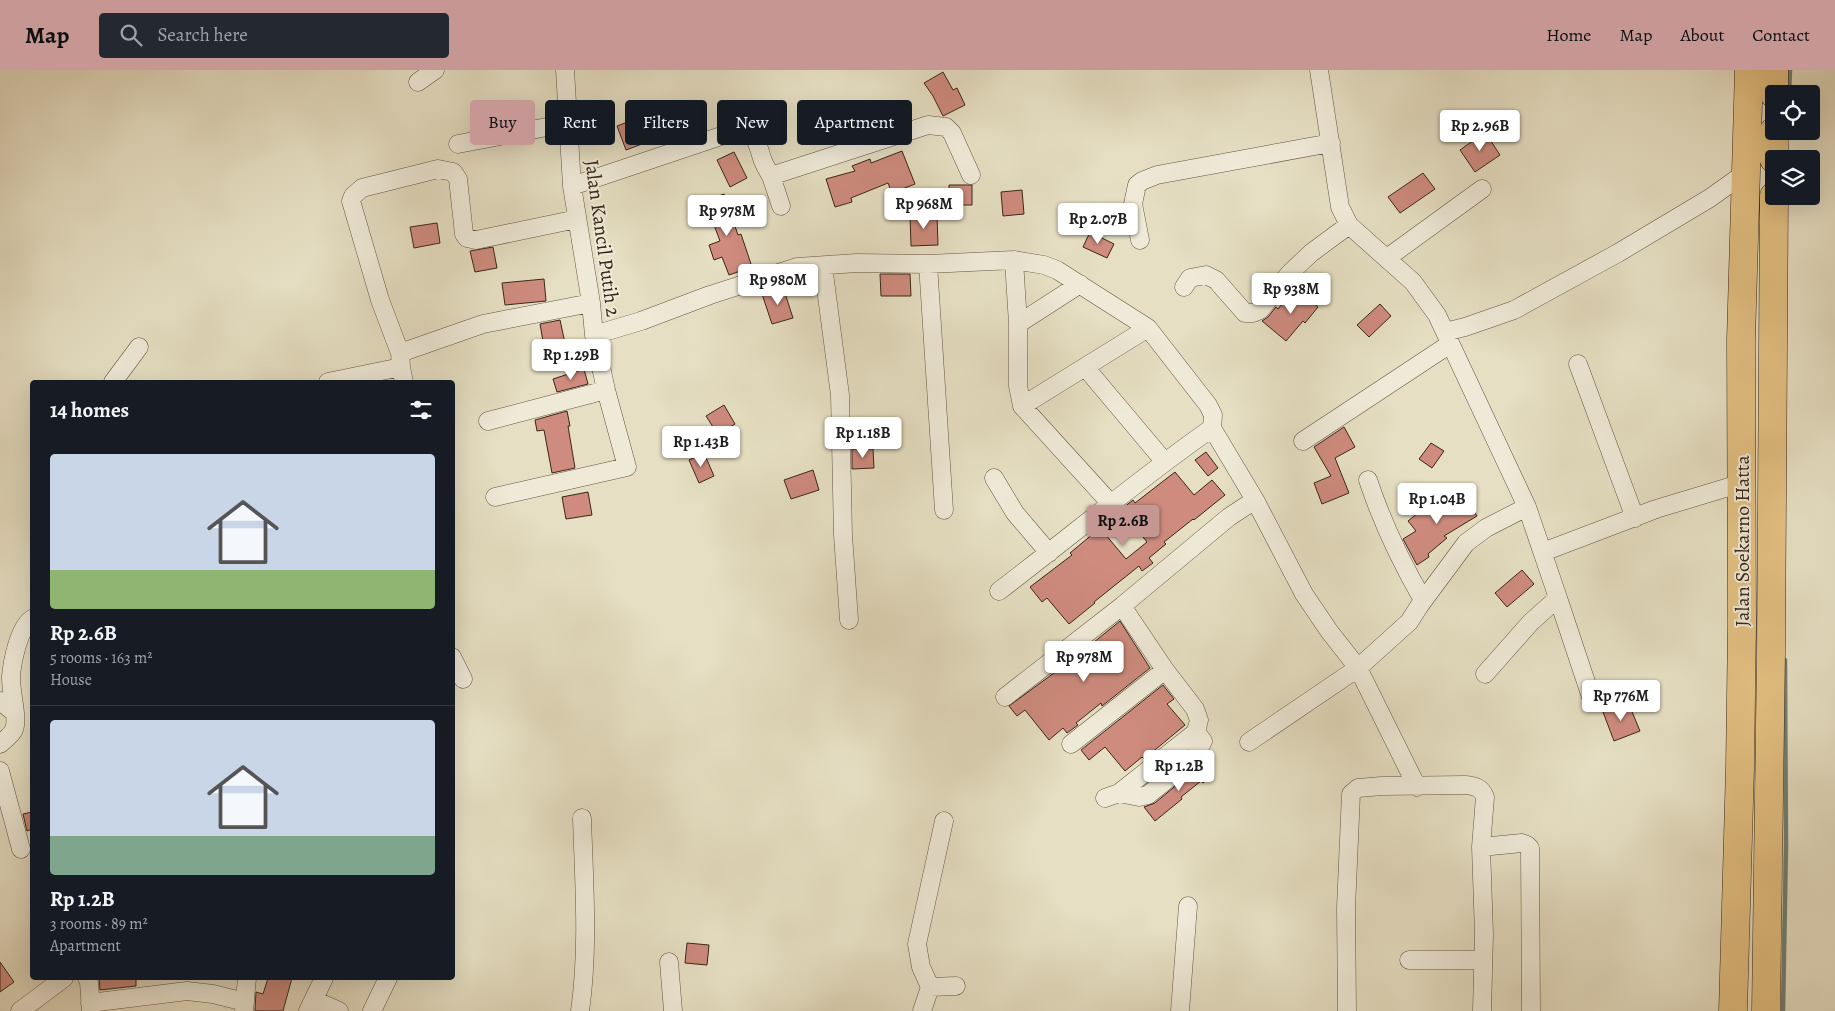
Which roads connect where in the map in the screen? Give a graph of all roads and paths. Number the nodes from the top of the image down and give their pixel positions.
1 (435, 70) edge
2 (564, 70) edge
3 (1318, 70) edge
4 (1749, 70) edge
5 (1774, 70) edge
6 (418, 82) dead end
7 (1774, 85) edge
8 (566, 100) edge
9 (545, 127) edge
10 (1330, 143) junction
11 (458, 144) dead end
12 (569, 145) edge
13 (1745, 173) junction
14 (971, 175) dead end
15 (770, 176) junction
16 (572, 186) junction
17 (1482, 189) dead end
18 (1774, 205) edge
19 (781, 206) dead end
20 (577, 219) junction
21 (1349, 225) junction
22 (1140, 240) dead end
23 (1387, 258) junction
24 (1014, 260) junction
25 (928, 264) junction
26 (823, 266) junction
27 (1080, 284) junction
28 (1184, 287) dead end
29 (591, 303) junction
30 (1018, 324) junction
31 (1148, 328) junction
32 (594, 335) junction
33 (1448, 338) junction
34 (139, 347) dead end
35 (1578, 364) dead end
36 (402, 367) edge
37 (1085, 367) junction
38 (114, 380) edge
39 (338, 380) edge
40 (606, 390) junction
41 (1022, 406) junction
42 (488, 421) dead end
43 (1212, 428) junction
44 (1303, 441) dead end
45 (1164, 462) junction
46 (994, 478) dead end
47 (1368, 480) dead end
48 (1742, 483) junction
49 (495, 497) dead end
50 (1255, 500) junction
51 (1112, 504) junction
52 (1527, 506) junction
53 (944, 510) dead end
54 (1634, 518) junction
55 (1543, 552) junction
56 (1049, 554) junction
57 (999, 591) dead end
58 (1558, 598) junction
59 (1423, 600) junction
60 (1122, 606) junction
61 (30, 620) edge
62 (849, 620) dead end
63 (455, 663) edge
64 (1358, 668) junction
65 (1166, 670) junction
66 (1485, 674) dead end
67 (463, 679) dead end
68 (1005, 697) dead end
69 (1592, 700) dead end
70 (0, 701) edge
71 (15, 713) junction
72 (1249, 742) dead end
73 (0, 744) edge
74 (1071, 744) dead end
75 (0, 771) edge
76 (1417, 786) junction
77 (1112, 796) dead end
78 (582, 818) dead end
79 (944, 821) dead end
80 (1481, 847) junction
81 (21, 849) dead end
82 (1188, 906) dead end
83 (1409, 960) dead end
84 (1484, 960) junction
85 (669, 962) dead end
86 (61, 980) edge
87 (88, 980) edge
88 (247, 980) edge
89 (323, 980) edge
90 (387, 980) edge
91 (956, 986) dead end
92 (930, 987) junction
93 (311, 1005) edge
94 (244, 1006) edge
95 (90, 1007) edge
96 (20, 1011) edge
97 (339, 1011) edge
98 (372, 1011) edge
99 (580, 1011) edge
100 (673, 1011) edge
101 (922, 1011) edge
102 (1180, 1011) edge
103 (1347, 1011) edge
104 (1482, 1011) edge
105 (1531, 1011) edge
106 (1733, 1011) edge
107 (1766, 1011) edge

1 - 6 street
2 - 8 street, Jalan Kancil Putih 2
3 - 10 street
4 - 13 highway, Jalan Soekarno Hatta
5 - 7 highway
9 - 11 street
10 - 21 street
10 - 22 street
12 - 16 street, Jalan Kancil Putih 2
13 - 33 street
13 - 48 highway, Jalan Soekarno Hatta
14 - 15 street
15 - 16 street
15 - 19 street
16 - 20 street, Jalan Kancil Putih 2
17 - 23 street
18 - 107 highway, Jalan Soekarno Hatta
20 - 29 street, Jalan Kancil Putih 2
20 - 36 street
21 - 23 street
21 - 28 street
23 - 33 street
24 - 25 street
24 - 27 street
24 - 30 street
25 - 26 street
25 - 53 street
26 - 32 street
26 - 62 street
27 - 30 street
27 - 31 street
29 - 32 street, Jalan Kancil Putih 2
29 - 36 street
30 - 41 street
31 - 37 street
31 - 43 street
32 - 40 street, Jalan Kancil Putih 2
33 - 44 street
33 - 52 street
34 - 38 street
35 - 54 street
36 - 39 street
37 - 41 street
37 - 45 street
40 - 42 street
40 - 49 street, Jalan Kancil Putih 2
41 - 51 street
43 - 45 street
43 - 50 street
45 - 51 street
46 - 56 street
47 - 59 street
48 - 54 street
48 - 106 highway, Jalan Soekarno Hatta
50 - 60 street
50 - 64 street
51 - 56 street
52 - 55 street
52 - 59 street
54 - 55 street
55 - 58 street
56 - 57 street
58 - 66 street
58 - 69 street
59 - 64 street
60 - 65 street
60 - 68 street
61 - 71 street
63 - 67 street
64 - 72 street
64 - 76 street
65 - 74 street
65 - 77 street
70 - 71 street
71 - 73 street
75 - 81 street
76 - 80 street
76 - 103 street
78 - 99 street
79 - 92 street
80 - 84 street
80 - 105 street
82 - 102 street
83 - 84 street
84 - 104 street
85 - 100 street
86 - 96 street
87 - 95 street
88 - 94 street
89 - 93 street
90 - 98 street
91 - 92 street
92 - 101 street
93 - 97 street
94 - 95 street

